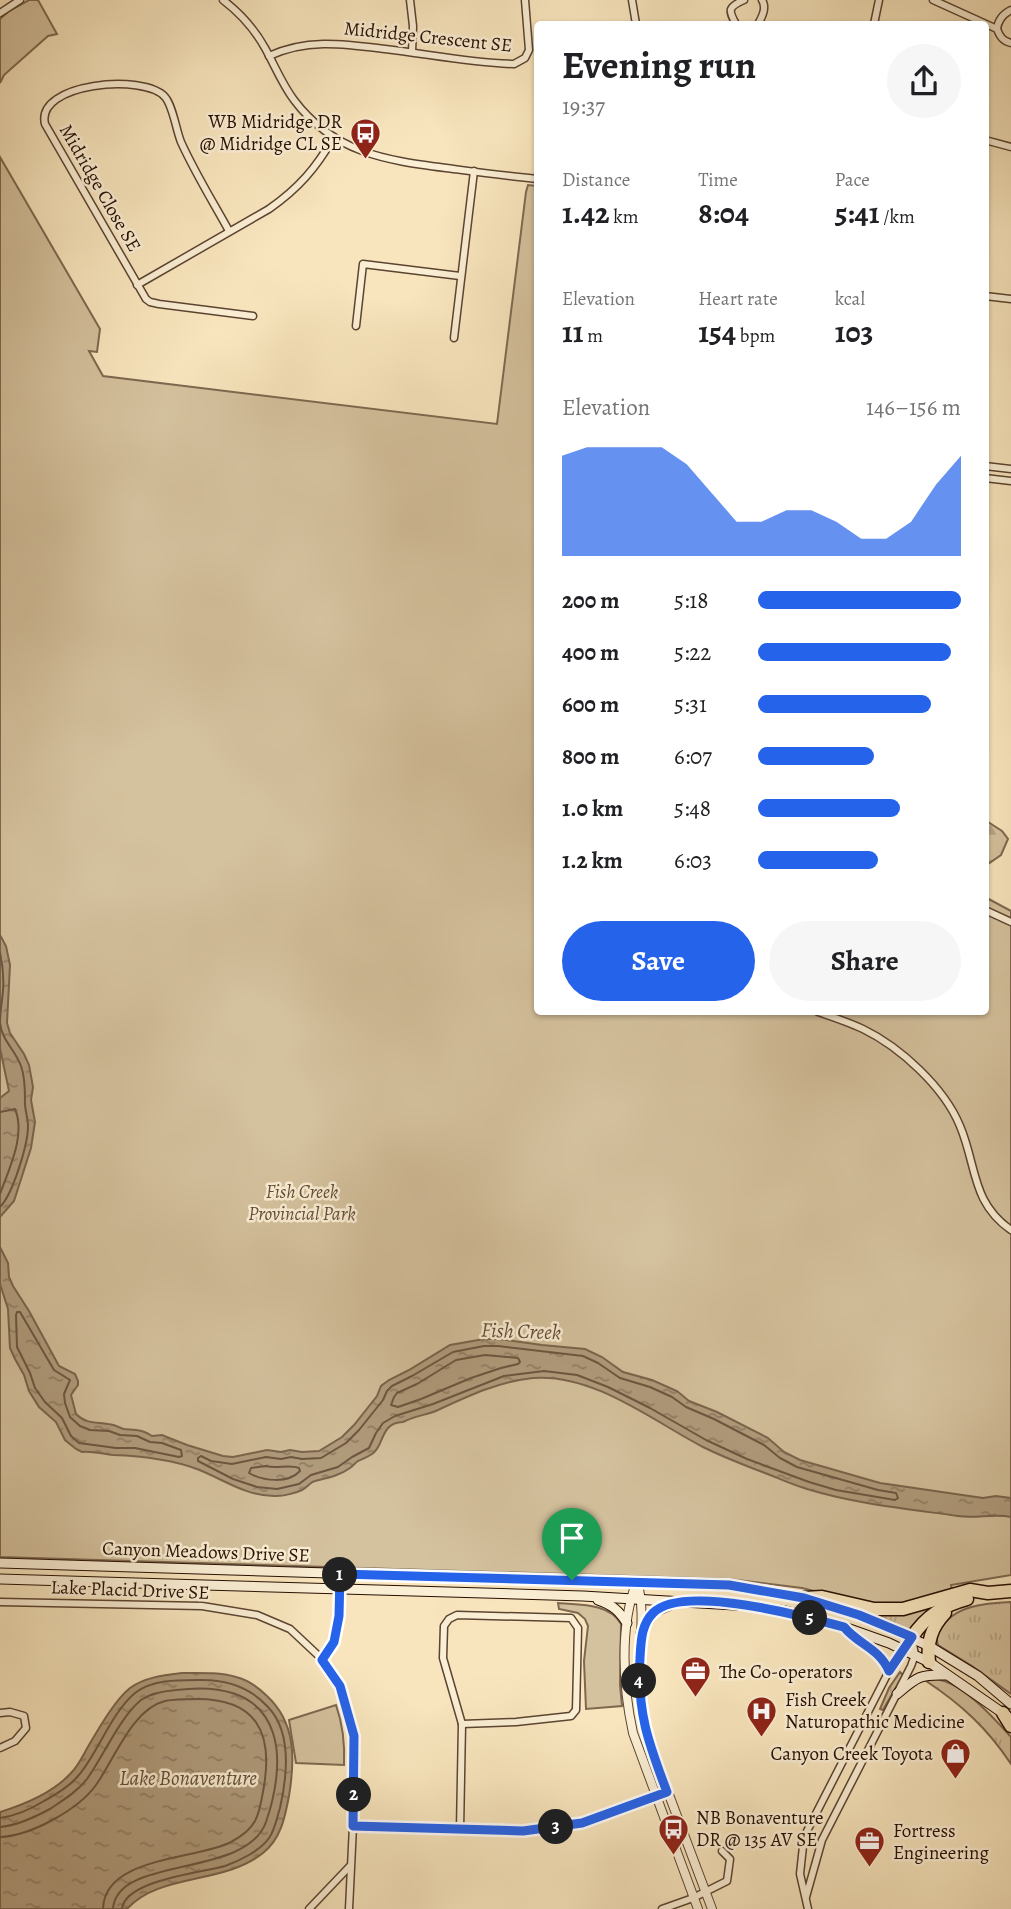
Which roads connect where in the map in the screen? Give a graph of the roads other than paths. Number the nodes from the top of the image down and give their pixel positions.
1 (20, 0) edge
2 (223, 0) edge
3 (410, 0) edge
4 (525, 0) edge
5 (632, 0) edge
6 (744, 0) edge
7 (762, 0) edge
8 (879, 0) edge
9 (933, 0) edge
10 (0, 1) edge
11 (1011, 10) edge
12 (3, 11) edge
13 (636, 21) edge
14 (734, 21) edge
15 (759, 21) edge
16 (875, 21) edge
17 (979, 21) edge
18 (989, 25) edge
19 (997, 29) junction
20 (1011, 43) edge
21 (412, 52) junction
22 (269, 56) junction
23 (334, 137) junction
24 (989, 141) edge
25 (1011, 146) edge
26 (474, 172) junction
27 (534, 179) edge
28 (229, 232) junction
29 (460, 276) junction
30 (138, 285) junction
31 (989, 296) edge
32 (1011, 299) edge
33 (253, 316) dead end
34 (356, 326) dead end
35 (454, 338) dead end
36 (989, 467) edge
37 (1011, 470) edge
38 (989, 478) edge
39 (1011, 481) edge
40 (989, 912) edge
41 (1011, 922) edge
42 (827, 1015) edge
43 (1011, 1230) edge
44 (0, 1563) edge
45 (340, 1574) junction
46 (0, 1579) edge
47 (637, 1581) junction
48 (340, 1589) junction
49 (1011, 1591) edge
50 (988, 1593) junction
51 (583, 1596) junction
52 (804, 1598) junction
53 (630, 1599) junction
54 (642, 1599) junction
55 (681, 1601) junction
56 (0, 1602) edge
57 (955, 1603) junction
58 (627, 1623) junction
59 (844, 1627) junction
60 (641, 1633) junction
61 (912, 1637) junction
62 (929, 1646) junction
63 (902, 1649) junction
64 (915, 1655) junction
65 (322, 1660) junction
66 (929, 1662) junction
67 (889, 1671) junction
68 (947, 1675) junction
69 (897, 1694) junction
70 (0, 1713) edge
71 (1009, 1716) edge
72 (462, 1724) junction
73 (0, 1748) edge
74 (667, 1792) junction
75 (827, 1792) junction
76 (655, 1797) junction
77 (844, 1799) junction
78 (353, 1826) junction
79 (460, 1830) junction
80 (722, 1851) dead end
81 (350, 1866) junction
82 (705, 1892) junction
83 (693, 1898) junction
84 (806, 1899) junction
85 (309, 1909) edge
86 (349, 1909) edge
87 (662, 1909) edge
88 (698, 1909) edge
89 (712, 1909) edge
90 (808, 1909) edge

1 - 12 street
2 - 22 street
3 - 21 street
4 - 21 street, Midridge Crescent SE
5 - 13 street
6 - 14 street
7 - 15 street
8 - 16 street
9 - 17 street
10 - 12 street
11 - 19 street
18 - 19 street
19 - 20 street
21 - 22 street, Midridge Crescent SE
22 - 23 street
23 - 26 street
23 - 28 street
24 - 25 street
26 - 27 street
26 - 29 street
28 - 30 street
28 - 30 street, Midridge Close SE
29 - 34 street
29 - 35 street
30 - 33 street
31 - 32 street
36 - 37 street
38 - 39 street
40 - 41 street
42 - 43 street
44 - 45 main road, Canyon Meadows Drive SE
45 - 47 main road, Canyon Meadows Drive SE
45 - 48 street
46 - 48 main road, Canyon Meadows Drive SE
47 - 52 main road, Canyon Meadows Drive SE
47 - 53 street
47 - 54 street
48 - 51 main road, Canyon Meadows Drive SE
48 - 65 street
49 - 50 highway
50 - 52 highway
50 - 57 highway
51 - 53 main road, Canyon Meadows Drive SE
51 - 58 main road
52 - 61 main road, Canyon Meadows Drive SE
53 - 54 main road, Canyon Meadows Drive SE
53 - 58 street
54 - 55 main road, Canyon Meadows Drive SE
54 - 60 street
55 - 59 main road, Canyon Meadows Drive SE
55 - 60 main road
56 - 65 street, Lake Placid Drive SE
57 - 61 highway
57 - 62 highway
58 - 76 street
59 - 63 main road, Canyon Meadows Drive SE
59 - 67 main road
60 - 74 street
61 - 62 main road, Canyon Meadows Drive SE
61 - 63 street
61 - 64 street
62 - 66 highway
62 - 71 main road, Canyon Meadows Drive SE
63 - 64 main road, Canyon Meadows Drive SE
63 - 67 street
64 - 66 main road, Canyon Meadows Drive SE
64 - 69 street
65 - 78 street, Lake Placid Drive SE
66 - 68 main road, Canyon Meadows Drive SE
67 - 75 street
68 - 69 main road
68 - 71 main road, Canyon Meadows Drive SE
69 - 77 street
70 - 73 street
72 - 72 street
72 - 79 street
74 - 76 street
74 - 82 street
75 - 77 street
75 - 84 street
76 - 79 street
76 - 83 street
77 - 84 street
78 - 79 street
78 - 81 street, Lake Placid Drive SE
80 - 82 street
81 - 85 street
81 - 86 street, Lake Placid Drive SE
82 - 83 street
82 - 89 street
83 - 87 street
83 - 88 street
84 - 90 street

